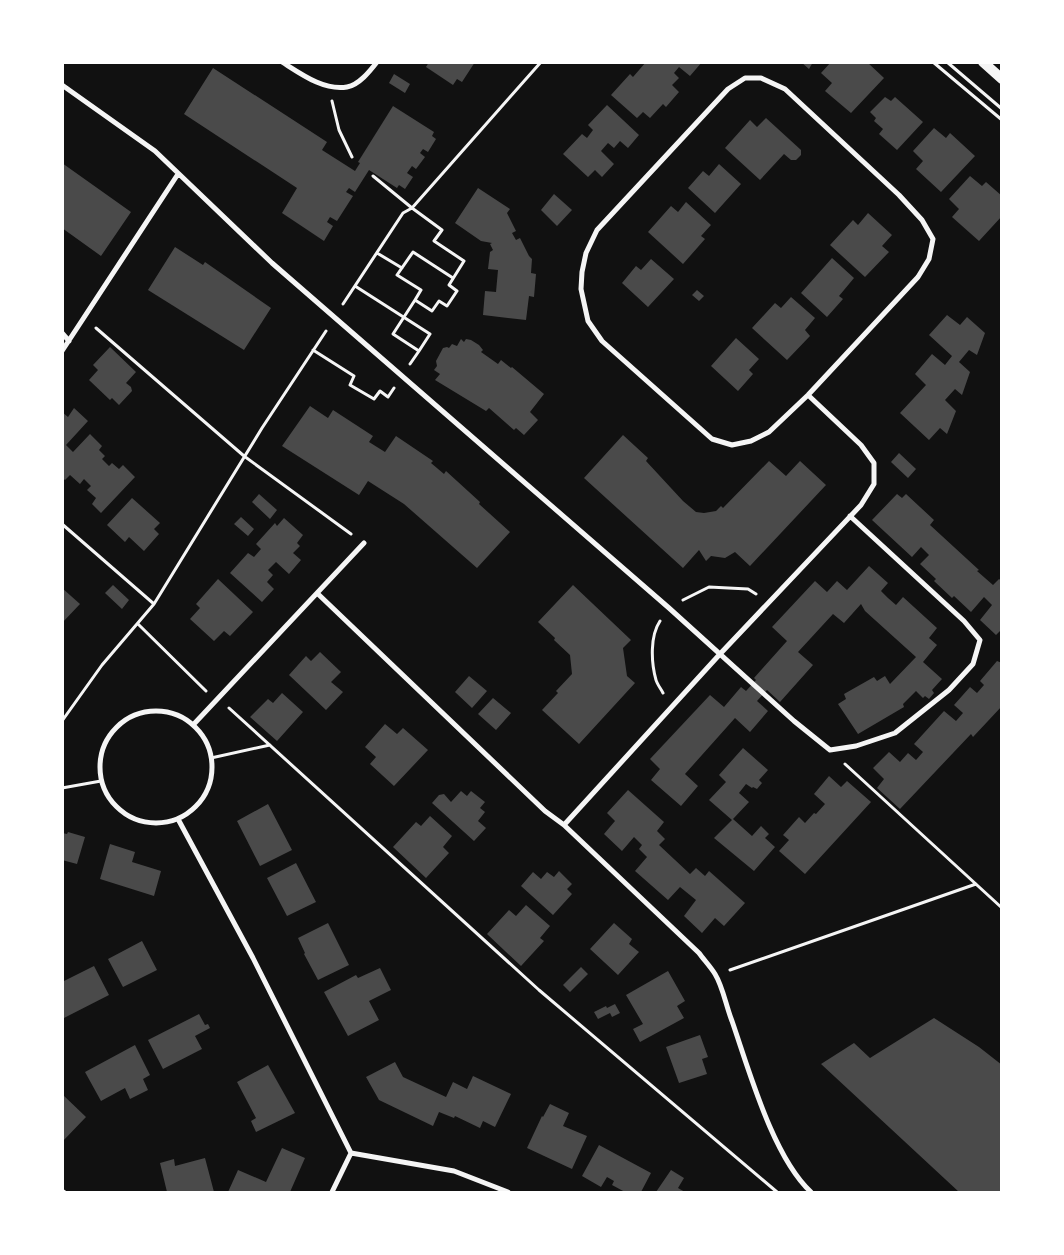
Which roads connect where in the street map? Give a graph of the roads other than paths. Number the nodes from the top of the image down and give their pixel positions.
1 (282, 62) edge
2 (377, 62) edge
3 (983, 62) edge
4 (1002, 79) edge
5 (62, 85) edge
6 (178, 174) junction
7 (62, 333) edge
8 (69, 341) junction
9 (62, 351) edge
10 (808, 395) junction
11 (850, 516) junction
12 (364, 543) road end
13 (317, 593) junction
14 (720, 654) junction
15 (194, 725) junction
16 (178, 819) junction
17 (564, 825) junction
18 (351, 1153) junction
19 (332, 1192) edge
20 (508, 1192) edge
21 (812, 1192) edge

1 - 2 street
3 - 4 main road
5 - 6 street
6 - 8 street
6 - 14 street
7 - 8 street
8 - 9 street
10 - 10 street
10 - 11 street
11 - 14 street
11 - 14 street
12 - 13 street
13 - 15 street
13 - 17 street
14 - 17 street
15 - 16 street
15 - 16 street
16 - 18 street
17 - 21 street
18 - 19 street
18 - 20 street

